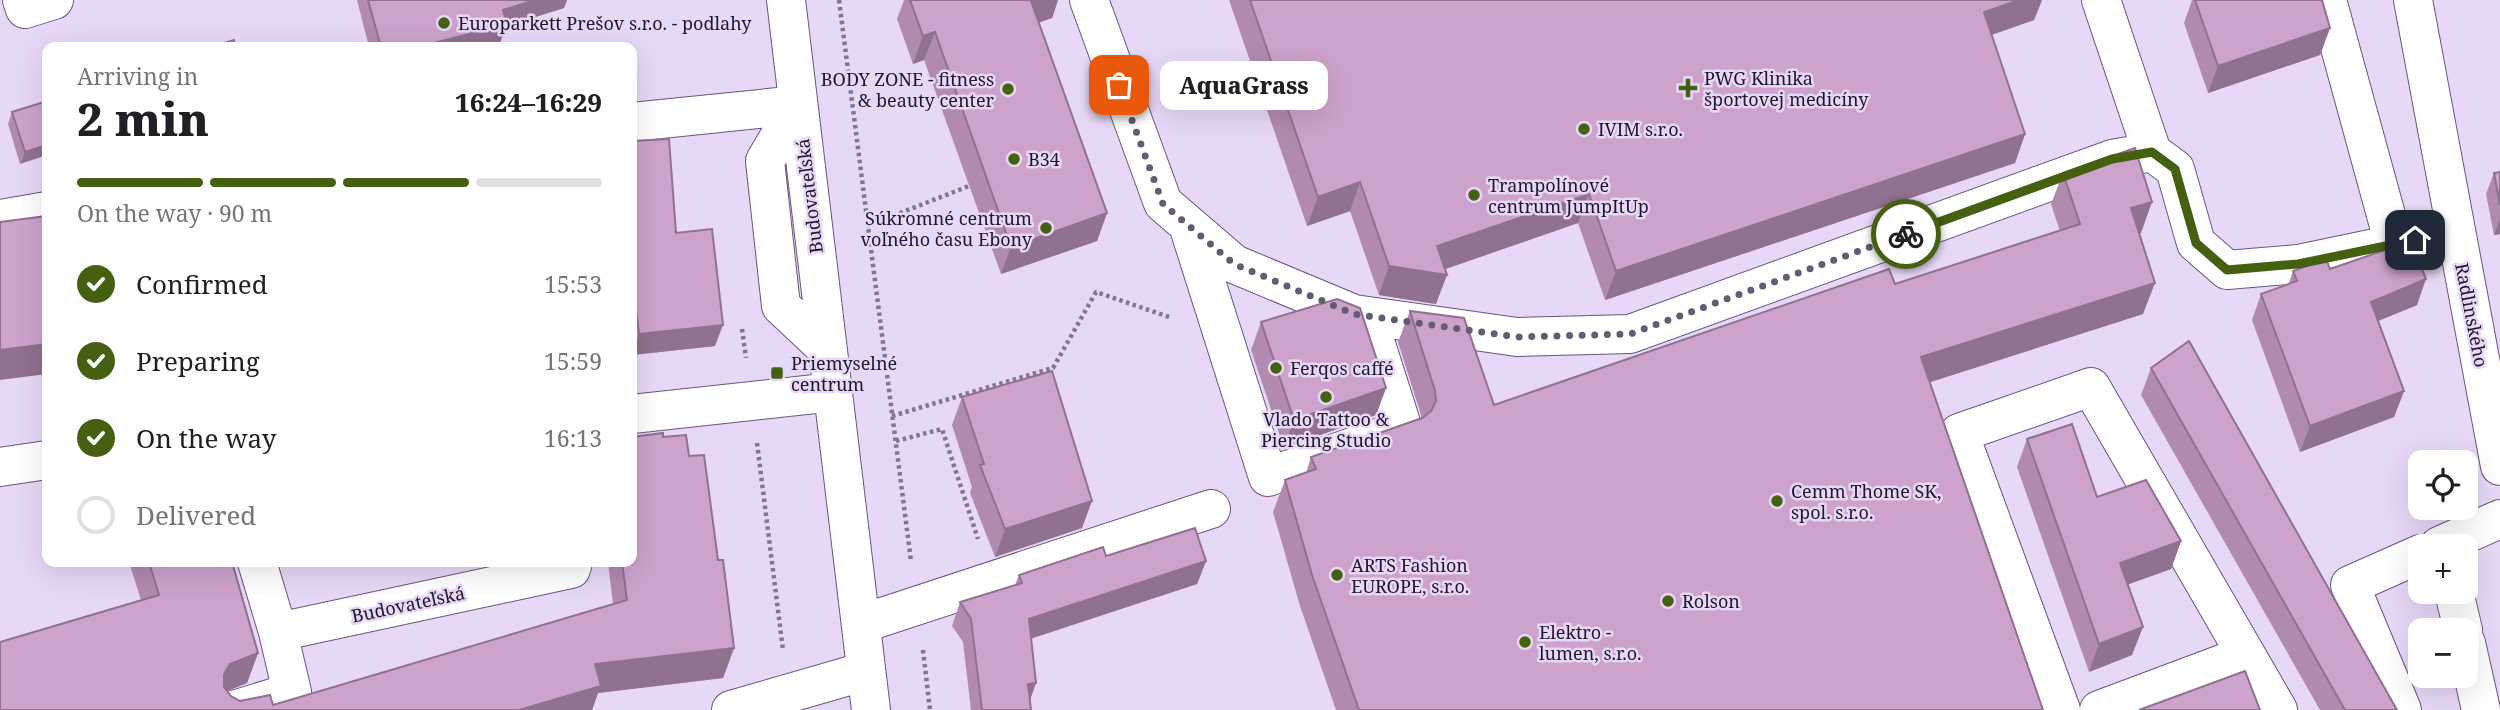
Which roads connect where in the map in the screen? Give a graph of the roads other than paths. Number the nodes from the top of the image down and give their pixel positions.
1 (786, 0) edge
2 (1089, 0) edge
3 (2101, 0) edge
4 (2327, 0) edge
5 (2413, 0) edge
6 (798, 105) junction
7 (637, 121) edge
8 (2152, 152) junction
9 (42, 212) edge
10 (0, 219) edge
11 (1188, 225) junction
12 (2456, 231) junction
13 (2395, 244) junction
14 (1367, 316) junction
15 (833, 392) junction
16 (637, 413) edge
17 (42, 461) edge
18 (2500, 466) edge
19 (0, 467) edge
20 (1211, 509) dead end
21 (2500, 520) edge
22 (2467, 534) edge
23 (2408, 560) edge
24 (258, 567) edge
25 (571, 567) edge
26 (861, 624) junction
27 (278, 632) junction
28 (2246, 654) junction
29 (866, 671) junction
30 (2476, 688) edge
31 (234, 710) edge
32 (731, 710) edge
33 (871, 710) edge
34 (2061, 710) edge
35 (2099, 710) edge
36 (2278, 710) edge
37 (2402, 710) edge
38 (2481, 710) edge

1 - 6 street, Budovateľská
2 - 11 street
3 - 8 street
4 - 13 street
5 - 12 street, Radlinského
6 - 7 street
6 - 15 street, Budovateľská
8 - 13 street
8 - 14 street
9 - 10 street
11 - 14 street
11 - 14 street
12 - 13 street
12 - 18 street, Radlinského
15 - 16 street
15 - 26 street, Budovateľská
17 - 19 street
20 - 26 street
21 - 22 street
23 - 37 street
24 - 27 street
25 - 27 street, Budovateľská
26 - 29 street, Budovateľská
27 - 31 street
28 - 34 street
28 - 35 street
28 - 36 street
29 - 32 street
29 - 33 street, Budovateľská
30 - 38 street

